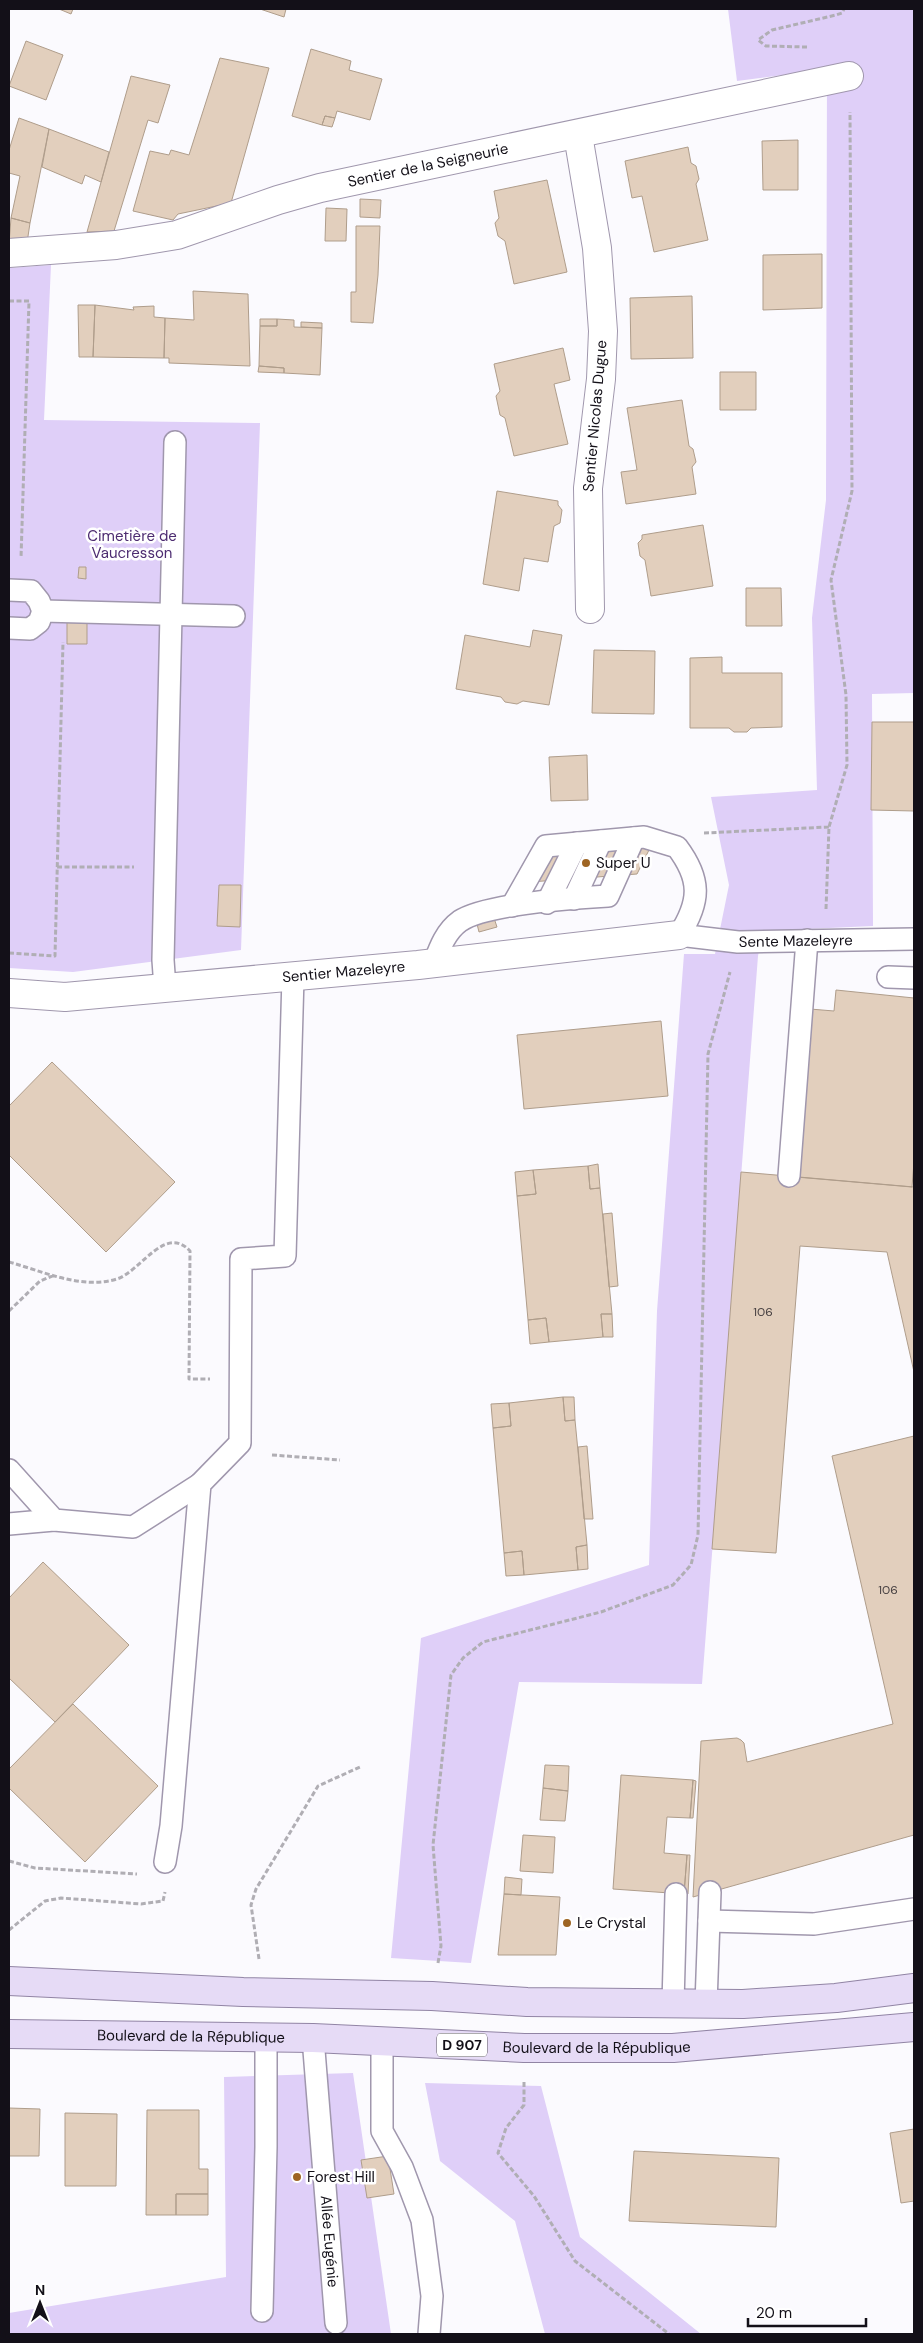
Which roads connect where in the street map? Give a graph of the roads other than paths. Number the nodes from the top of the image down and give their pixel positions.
1 (849, 76) road end
2 (578, 134) junction
3 (9, 253) edge
4 (175, 442) dead end
5 (14, 591) edge
6 (590, 608) dead end
7 (53, 612) junction
8 (170, 614) junction
9 (234, 616) dead end
10 (9, 628) edge
11 (634, 838) junction
12 (601, 841) junction
13 (577, 843) junction
14 (574, 899) junction
15 (547, 902) junction
16 (512, 906) junction
17 (679, 935) junction
18 (914, 939) edge
19 (816, 940) junction
20 (434, 963) junction
21 (293, 976) junction
22 (888, 976) dead end
23 (914, 978) edge
24 (165, 988) junction
25 (9, 993) edge
26 (789, 1176) dead end
27 (9, 1470) edge
28 (200, 1484) junction
29 (54, 1520) junction
30 (9, 1524) edge
31 (165, 1862) dead end
32 (710, 1892) dead end
33 (676, 1894) dead end
34 (914, 1909) edge
35 (709, 1921) junction
36 (9, 1981) edge
37 (907, 1989) edge
38 (673, 2003) junction
39 (706, 2004) junction
40 (914, 2027) edge
41 (9, 2034) edge
42 (266, 2038) junction
43 (313, 2038) junction
44 (382, 2040) junction
45 (262, 2312) dead end
46 (336, 2323) dead end
47 (429, 2334) edge

1 - 2 street, Sentier de la Seigneurie
2 - 3 street, Sentier de la Seigneurie
2 - 6 street, Sentier Nicolas Dugue
4 - 8 lane
5 - 7 lane
7 - 8 lane
7 - 10 lane
8 - 9 lane
8 - 24 lane
11 - 12 lane
11 - 14 lane
11 - 17 lane
12 - 13 lane
12 - 14 lane
13 - 15 lane
13 - 16 lane
14 - 15 lane
15 - 16 lane
16 - 20 lane
17 - 19 lane, Sente Mazeleyre
17 - 20 street, Sentier Mazeleyre
18 - 19 lane, Sente Mazeleyre
19 - 26 lane
20 - 21 street, Sentier Mazeleyre
21 - 24 street, Sentier Mazeleyre
21 - 28 lane
22 - 23 lane
24 - 25 street, Sentier Mazeleyre
27 - 29 lane
28 - 29 lane
28 - 31 lane
29 - 30 lane
32 - 35 lane
33 - 38 lane
34 - 35 lane
35 - 39 lane
36 - 38 main road
37 - 39 main road
38 - 39 main road
40 - 44 main road, Boulevard de la République / D 907
41 - 42 main road, Boulevard de la République / D 907
42 - 43 main road, Boulevard de la République / D 907
42 - 45 lane
43 - 44 main road, Boulevard de la République / D 907
43 - 46 lane, Allée Eugénie
44 - 47 lane

